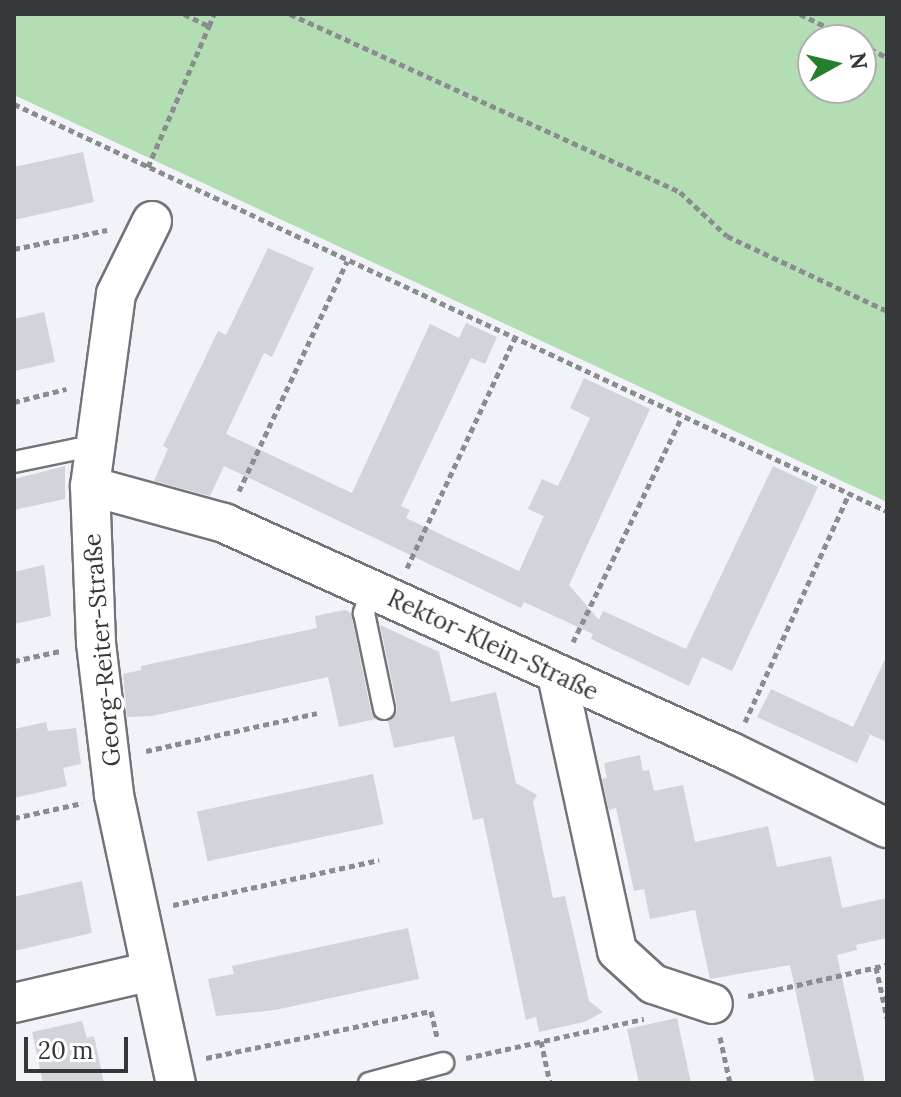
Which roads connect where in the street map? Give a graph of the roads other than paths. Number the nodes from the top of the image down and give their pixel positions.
1 (152, 221) road end
2 (14, 462) edge
3 (92, 468) junction
4 (383, 593) junction
5 (557, 675) junction
6 (384, 709) dead end
7 (887, 828) edge
8 (151, 971) junction
9 (14, 1003) edge
10 (713, 1004) road end
11 (443, 1063) road end
12 (174, 1074) edge
13 (369, 1083) edge

1 - 3 street, Georg-Reiter-Straße
2 - 3 lane
3 - 4 street, Rektor-Klein-Straße
3 - 8 street, Georg-Reiter-Straße
4 - 5 street, Rektor-Klein-Straße
4 - 6 lane
5 - 7 street, Rektor-Klein-Straße
5 - 10 street
8 - 9 street
8 - 12 street, Georg-Reiter-Straße
11 - 13 lane

